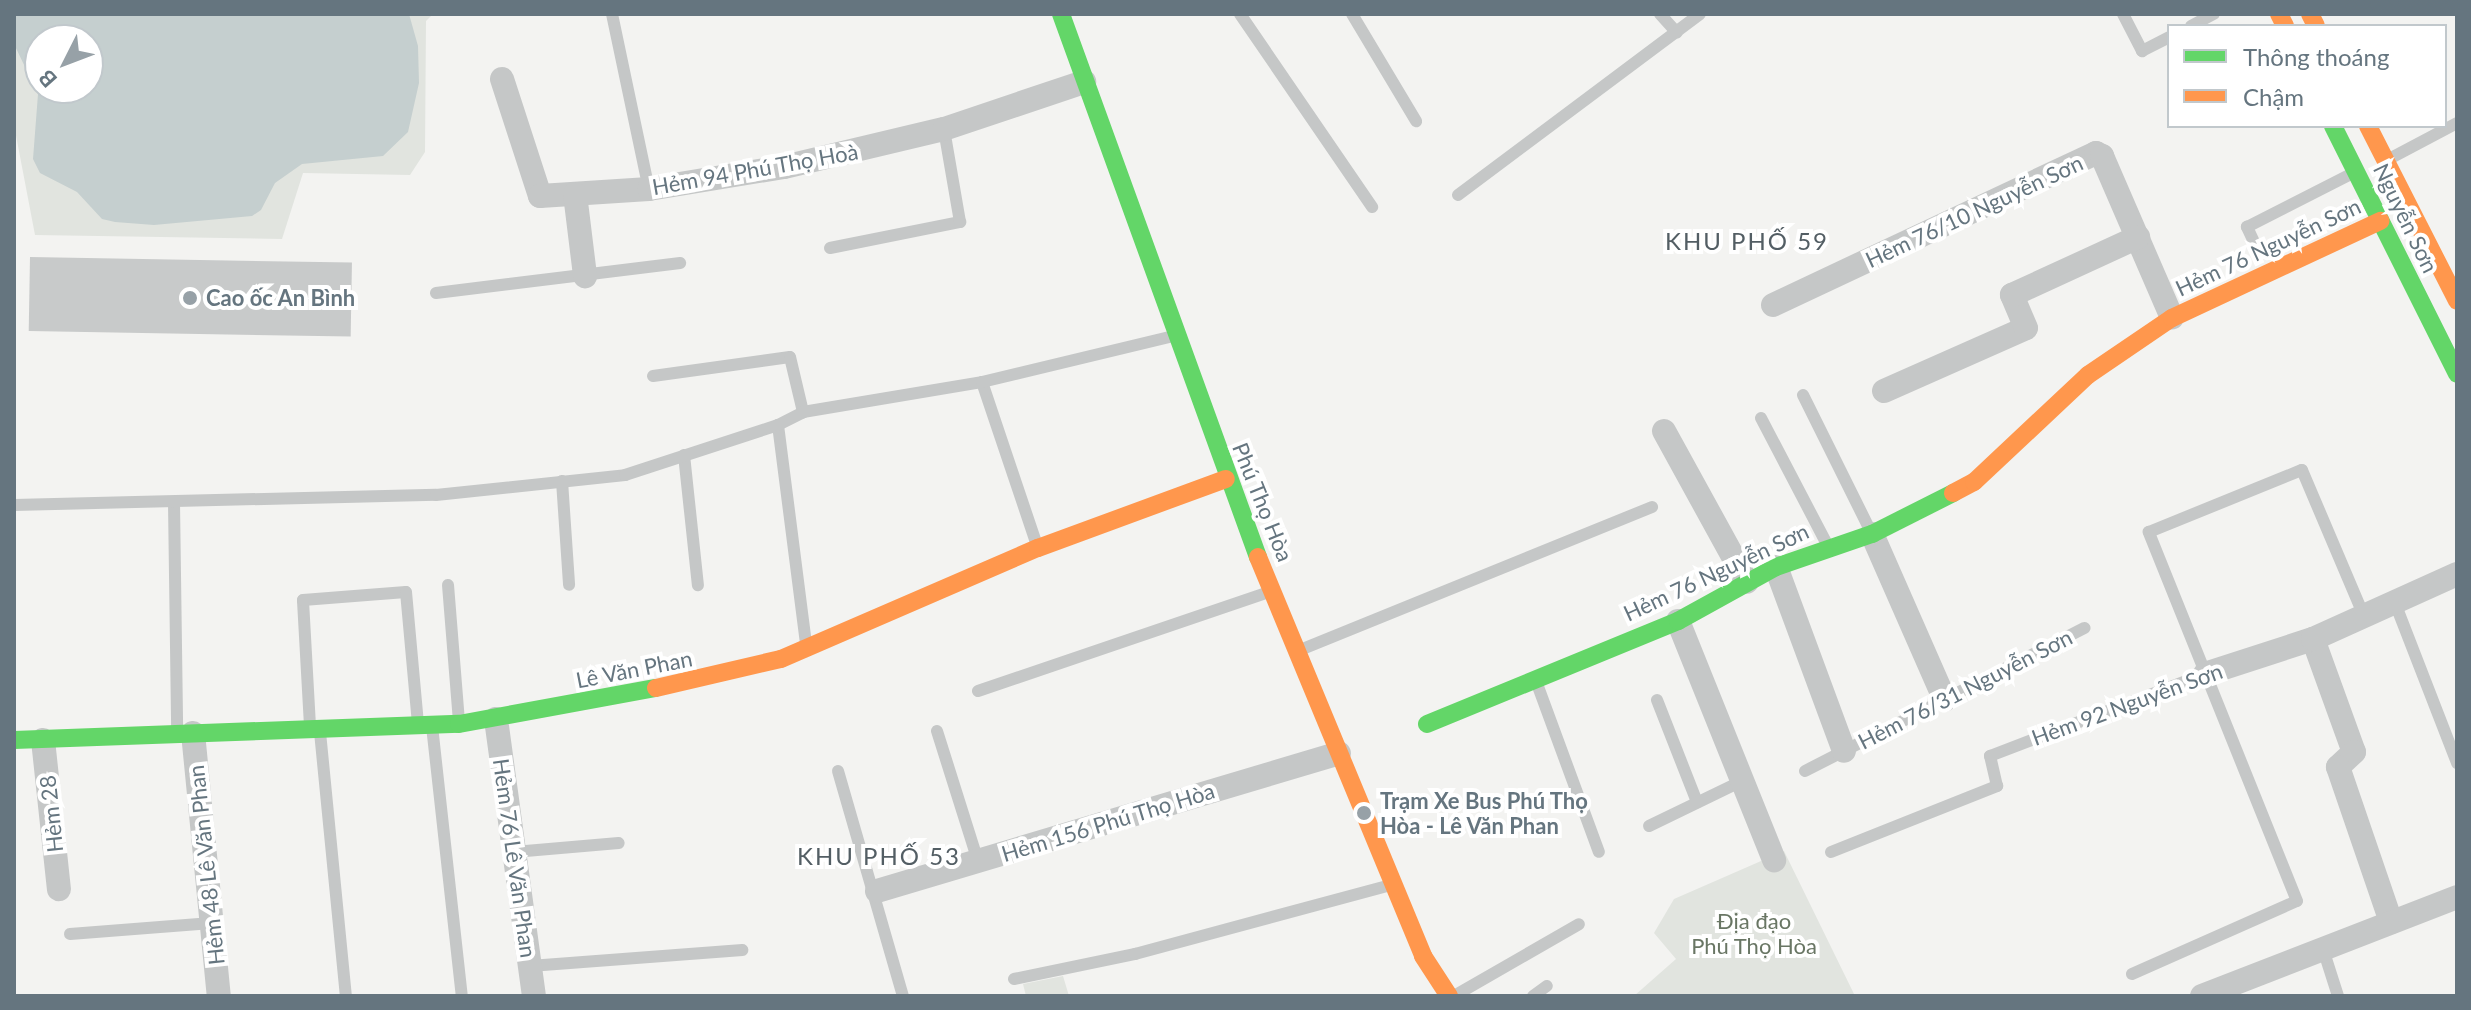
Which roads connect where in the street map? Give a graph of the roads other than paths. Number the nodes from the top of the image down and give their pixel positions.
1 (612, 14) edge
2 (1061, 14) edge
3 (1240, 14) edge
4 (1352, 14) edge
5 (1660, 14) edge
6 (1700, 14) edge
7 (2123, 14) edge
8 (2214, 14) edge
9 (2195, 24) edge
10 (1677, 33) junction
11 (2167, 38) edge
12 (502, 79) dead end
13 (1084, 82) junction
14 (1416, 121) dead end
15 (2457, 123) edge
16 (2334, 128) edge
17 (2369, 128) edge
18 (944, 129) junction
19 (2385, 161) junction
20 (2356, 172) junction
21 (649, 189) junction
22 (575, 194) junction
23 (1458, 195) dead end
24 (1372, 207) dead end
25 (2380, 221) junction
26 (2138, 237) junction
27 (2254, 242) dead end
28 (830, 248) dead end
29 (680, 263) dead end
30 (2448, 266) edge
31 (585, 276) junction
32 (436, 293) dead end
33 (2457, 301) edge
34 (1773, 305) dead end
35 (2172, 318) junction
36 (1174, 336) junction
37 (2457, 374) edge
38 (653, 376) dead end
39 (982, 382) junction
40 (1884, 391) dead end
41 (1803, 395) dead end
42 (803, 412) junction
43 (1761, 418) dead end
44 (778, 425) junction
45 (1664, 431) dead end
46 (684, 455) junction
47 (1226, 479) junction
48 (562, 481) junction
49 (174, 503) junction
50 (14, 505) edge
51 (1652, 507) dead end
52 (1872, 534) junction
53 (1828, 546) junction
54 (1038, 548) junction
55 (1776, 567) junction
56 (2457, 574) edge
57 (1747, 582) junction
58 (448, 585) dead end
59 (569, 585) dead end
60 (698, 585) dead end
61 (1272, 591) junction
62 (2395, 603) junction
63 (2364, 616) junction
64 (1678, 621) junction
65 (2085, 628) dead end
66 (2313, 639) junction
67 (807, 648) junction
68 (1297, 651) junction
69 (2205, 674) junction
70 (1534, 678) junction
71 (978, 691) dead end
72 (1657, 700) dead end
73 (1945, 700) junction
74 (496, 719) junction
75 (459, 724) junction
76 (1427, 724) dead end
77 (425, 726) junction
78 (315, 729) junction
79 (937, 731) dead end
80 (185, 734) junction
81 (14, 740) edge
82 (43, 740) junction
83 (1844, 751) junction
84 (1339, 753) junction
85 (2457, 763) edge
86 (838, 771) dead end
87 (1805, 771) dead end
88 (1742, 781) junction
89 (1697, 802) junction
90 (1649, 826) dead end
91 (619, 843) dead end
92 (514, 852) junction
93 (1599, 852) dead end
94 (1831, 852) dead end
95 (1774, 860) dead end
96 (978, 861) junction
97 (1393, 884) junction
98 (59, 889) dead end
99 (877, 891) junction
100 (2457, 897) edge
101 (2391, 922) junction
102 (212, 923) junction
103 (1579, 924) dead end
104 (70, 934) dead end
105 (2323, 949) junction
106 (742, 950) dead end
107 (530, 966) junction
108 (2132, 974) dead end
109 (1014, 979) dead end
110 (1547, 986) dead end
111 (219, 996) edge
112 (346, 996) edge
113 (462, 996) edge
114 (534, 996) edge
115 (903, 996) edge
116 (1452, 996) edge
117 (1533, 996) edge
118 (2202, 996) edge
119 (2338, 996) edge

1 - 21 lane
2 - 13 street, Phú Thọ Hòa
3 - 24 lane
4 - 14 lane
5 - 10 lane
6 - 10 lane
7 - 11 lane
8 - 9 lane
10 - 23 lane
12 - 22 street, Hẻm 94 Phú Thọ Hoà
13 - 18 street, Hẻm 94 Phú Thọ Hoà
13 - 36 street, Phú Thọ Hòa
15 - 19 lane
16 - 20 street, Nguyễn Sơn
17 - 19 street, Nguyễn Sơn
18 - 21 street, Hẻm 94 Phú Thọ Hoà
18 - 28 lane
19 - 30 street, Nguyễn Sơn
20 - 25 street, Nguyễn Sơn
20 - 27 lane
21 - 22 street, Hẻm 94 Phú Thọ Hoà
22 - 31 street
25 - 35 street, Hẻm 76 Nguyễn Sơn
25 - 37 street, Nguyễn Sơn
26 - 34 street, Hẻm 76/10 Nguyễn Sơn
26 - 35 street, Hẻm 76/10 Nguyễn Sơn
26 - 40 street
29 - 31 lane
30 - 33 street, Nguyễn Sơn
31 - 32 lane
35 - 52 street, Hẻm 76 Nguyễn Sơn
36 - 39 lane
36 - 47 street, Phú Thọ Hòa
38 - 42 lane
39 - 42 lane
39 - 54 lane
41 - 52 lane
42 - 44 lane
43 - 53 lane
44 - 46 lane
44 - 67 lane
45 - 57 street
46 - 48 lane
46 - 60 lane
47 - 54 street, Lê Văn Phan
47 - 61 street, Phú Thọ Hòa
48 - 49 lane
48 - 59 lane
49 - 50 lane
49 - 80 lane
51 - 68 lane
52 - 53 street, Hẻm 76 Nguyễn Sơn
52 - 73 street
53 - 55 street, Hẻm 76 Nguyễn Sơn
54 - 67 street, Lê Văn Phan
55 - 57 street, Hẻm 76 Nguyễn Sơn
55 - 83 street, Hẻm 76/31 Nguyễn Sơn
56 - 62 street, Hẻm 92 Nguyễn Sơn
57 - 64 street, Hẻm 76 Nguyễn Sơn
58 - 75 lane
61 - 68 street, Phú Thọ Hòa
61 - 71 lane
62 - 63 street, Hẻm 92 Nguyễn Sơn
62 - 85 lane
63 - 66 street, Hẻm 92 Nguyễn Sơn
63 - 69 lane
64 - 70 street, Hẻm 76 Nguyễn Sơn
64 - 88 street
65 - 73 lane, Hẻm 76/31 Nguyễn Sơn
66 - 69 street, Hẻm 92 Nguyễn Sơn
66 - 101 street
67 - 74 street, Lê Văn Phan
68 - 84 street, Phú Thọ Hòa
69 - 94 lane, Hẻm 92 Nguyễn Sơn
69 - 108 lane
70 - 76 street, Hẻm 76 Nguyễn Sơn
70 - 93 lane
72 - 89 lane
73 - 83 lane, Hẻm 76/31 Nguyễn Sơn
74 - 75 street, Lê Văn Phan
74 - 92 street, Hẻm 76 Lê Văn Phan
75 - 77 street, Lê Văn Phan
77 - 78 street, Lê Văn Phan
77 - 78 lane
77 - 113 lane
78 - 80 street, Lê Văn Phan
78 - 112 lane
79 - 96 lane
80 - 82 street, Lê Văn Phan
80 - 102 street, Hẻm 48 Lê Văn Phan
81 - 82 street, Lê Văn Phan
82 - 98 street, Hẻm 28
83 - 87 lane, Hẻm 76/31 Nguyễn Sơn
84 - 96 street, Hẻm 156 Phú Thọ Hòa
84 - 97 street, Phú Thọ Hòa
86 - 99 lane
88 - 89 lane
88 - 95 street
89 - 90 lane
91 - 92 lane
92 - 107 street, Hẻm 76 Lê Văn Phan
96 - 99 street, Hẻm 156 Phú Thọ Hòa
97 - 109 lane
97 - 116 street, Phú Thọ Hòa
99 - 115 lane
100 - 101 street
101 - 105 street
102 - 104 lane
102 - 111 street, Hẻm 48 Lê Văn Phan
103 - 116 lane
105 - 118 street
105 - 119 lane
106 - 107 lane
107 - 114 street, Hẻm 76 Lê Văn Phan
110 - 117 lane

